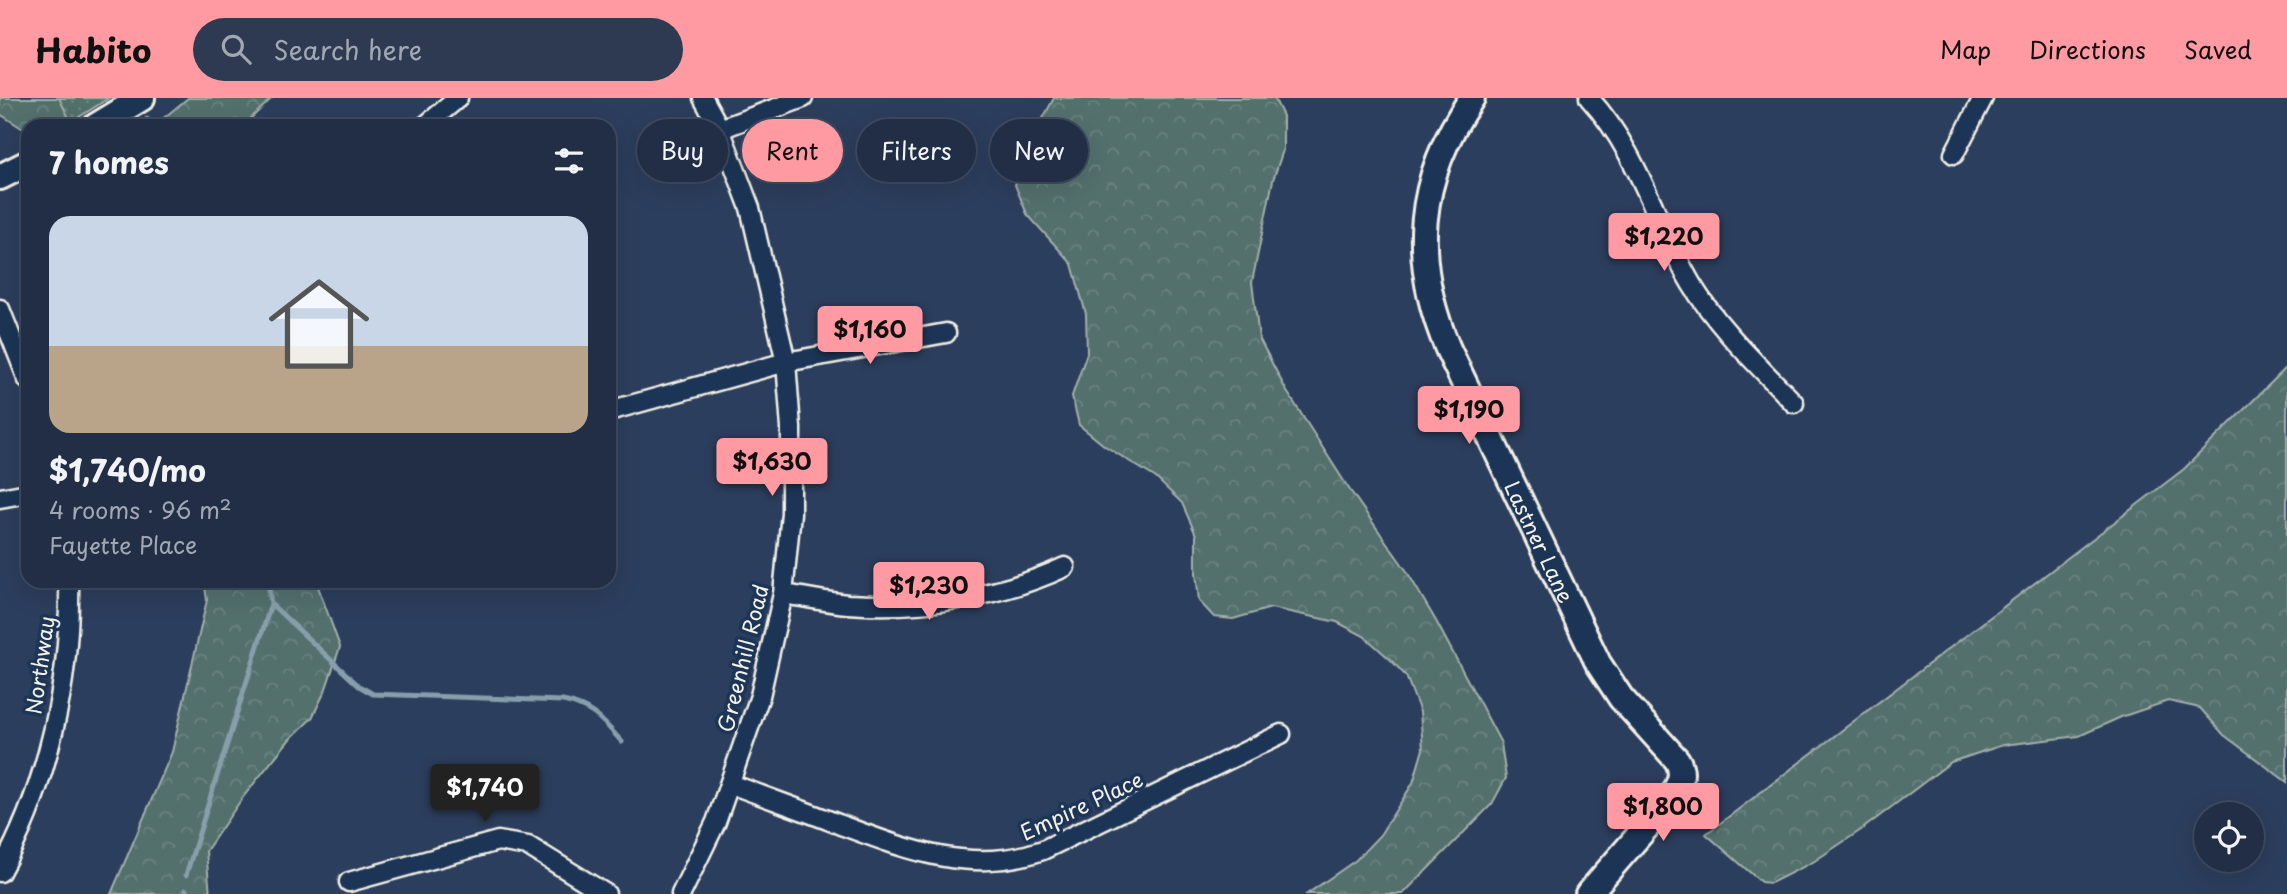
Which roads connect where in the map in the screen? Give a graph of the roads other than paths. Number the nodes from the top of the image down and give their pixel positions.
1 (142, 98) edge
2 (458, 98) edge
3 (703, 98) edge
4 (803, 98) edge
5 (1472, 98) edge
6 (1589, 98) edge
7 (1983, 98) edge
8 (108, 119) edge
9 (433, 119) edge
10 (715, 119) edge
11 (728, 126) edge
12 (728, 150) edge
13 (1954, 154) dead end
14 (21, 166) edge
15 (0, 177) edge
16 (0, 309) edge
17 (946, 332) dead end
18 (21, 362) edge
19 (786, 362) junction
20 (1794, 402) dead end
21 (616, 409) edge
22 (21, 494) edge
23 (0, 498) edge
24 (1065, 566) dead end
25 (69, 588) edge
26 (783, 594) junction
27 (1281, 734) dead end
28 (731, 784) junction
29 (0, 872) edge
30 (349, 882) dead end
31 (606, 894) edge
32 (681, 894) edge
33 (1588, 894) edge

1 - 8 street
2 - 9 street
3 - 10 street, Greenhill Road
4 - 11 street
5 - 33 street, Lastner Lane
6 - 20 street
7 - 13 street
12 - 19 street, Greenhill Road
14 - 15 street
16 - 18 street
17 - 19 street
19 - 21 street
19 - 26 street, Greenhill Road
22 - 23 street
24 - 26 street
25 - 29 street, Northway
26 - 28 street, Greenhill Road
27 - 28 street, Empire Place
28 - 32 street, Greenhill Road
30 - 31 street

